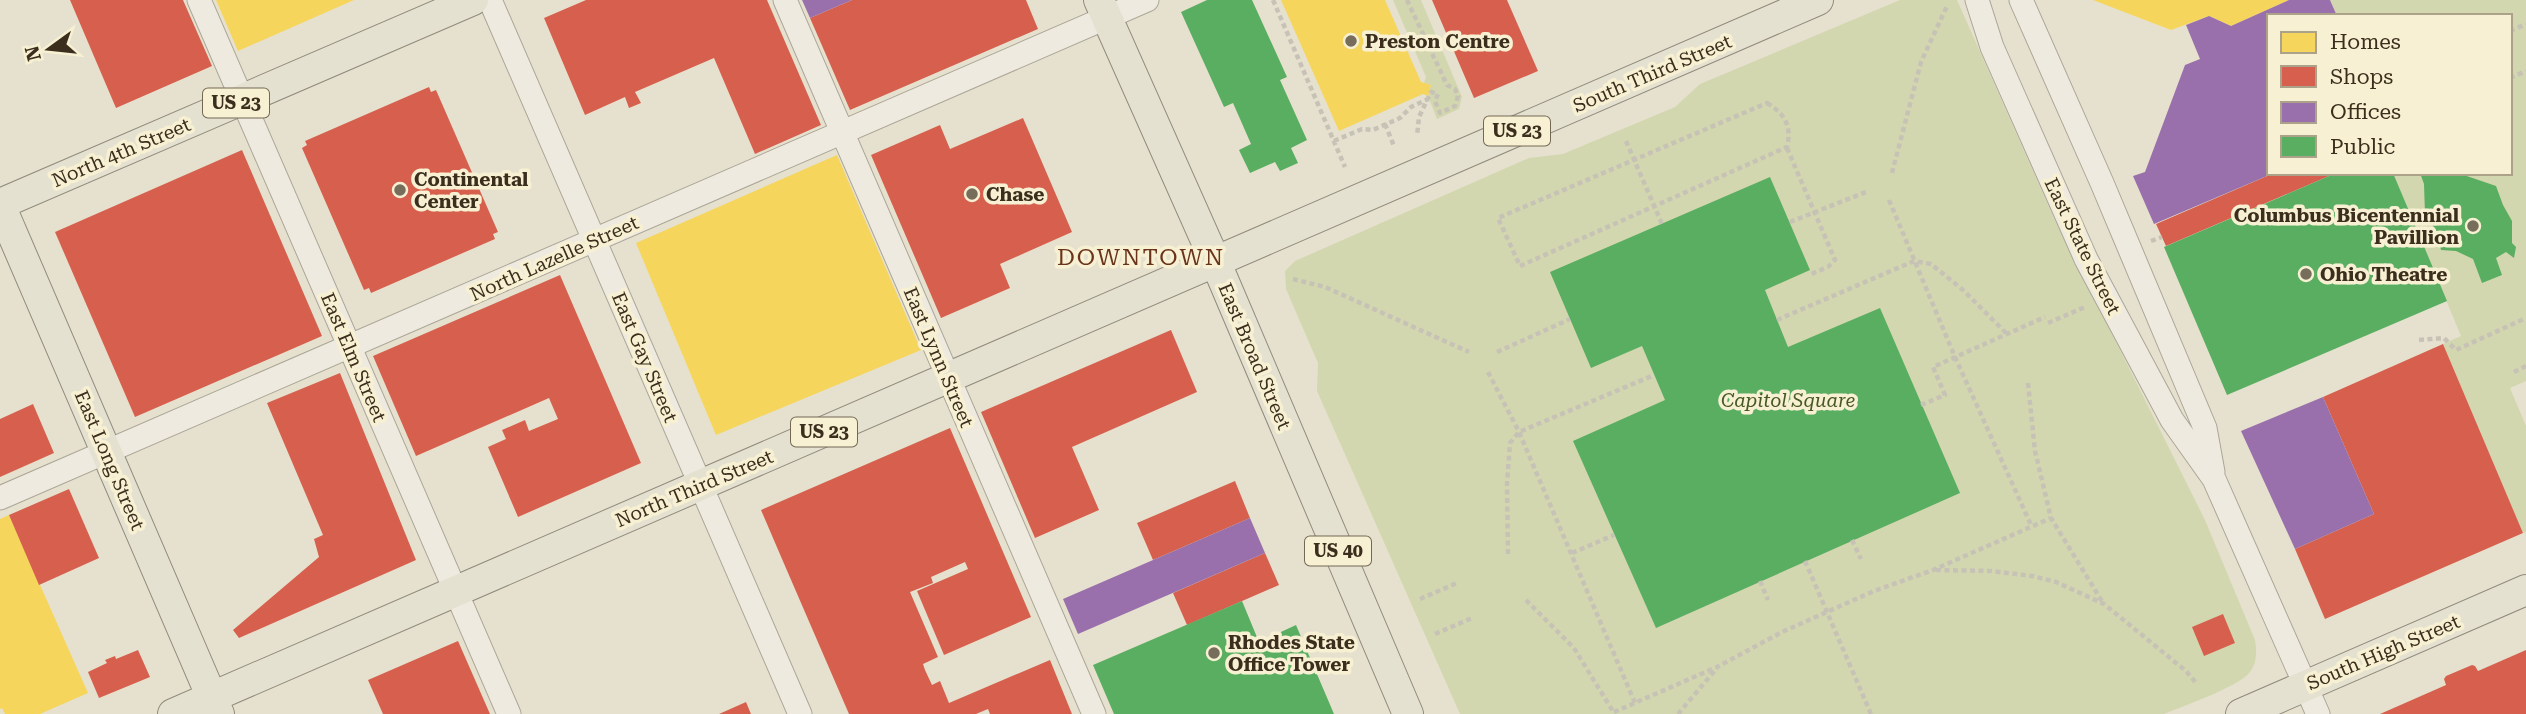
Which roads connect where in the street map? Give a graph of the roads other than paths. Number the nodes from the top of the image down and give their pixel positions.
1 (199, 0) edge
2 (472, 0) edge
3 (490, 0) edge
4 (785, 0) edge
5 (1147, 0) edge
6 (1818, 0) edge
7 (1977, 0) edge
8 (2021, 0) edge
9 (1103, 9) edge
10 (242, 100) junction
11 (842, 133) junction
12 (0, 205) edge
13 (594, 241) junction
14 (1216, 263) junction
15 (349, 347) junction
16 (948, 378) junction
17 (106, 452) junction
18 (2214, 479) junction
19 (701, 486) junction
20 (0, 498) edge
21 (2526, 590) edge
22 (456, 592) junction
23 (2306, 686) junction
24 (216, 706) edge
25 (173, 714) edge
26 (509, 714) edge
27 (800, 714) edge
28 (1094, 714) edge
29 (1408, 714) edge
30 (2241, 714) edge
31 (2318, 714) edge

1 - 10 street, East Elm Street
2 - 10 main road, North 4th Street / US 23
3 - 13 street, East Gay Street
4 - 11 street, East Lynn Street
5 - 9 street, North Lazelle Street
6 - 14 main road, South Third Street / US 23
7 - 18 street, East State Street
8 - 18 street, East State Street
9 - 11 street, North Lazelle Street
9 - 14 main road, East Broad Street / US 40
10 - 12 main road, North 4th Street / US 23
10 - 15 street, East Elm Street
11 - 13 street, North Lazelle Street
11 - 16 street, East Lynn Street
12 - 17 main road, East Long Street
13 - 15 street, North Lazelle Street
13 - 19 street, East Gay Street
14 - 16 main road, North Third Street / US 23
14 - 29 main road, East Broad Street / US 40
15 - 17 street, North Lazelle Street
15 - 22 street, East Elm Street
16 - 19 main road, North Third Street / US 23
16 - 28 street, East Lynn Street
17 - 20 street, North Lazelle Street
17 - 24 main road, East Long Street
18 - 23 street, East State Street
19 - 22 main road, North Third Street / US 23
19 - 27 street, East Gay Street
21 - 23 main road, South High Street
22 - 24 main road, North Third Street / US 23
22 - 26 street, East Elm Street
23 - 30 main road, South High Street
23 - 31 street, East State Street
24 - 25 main road, North Third Street / US 23

